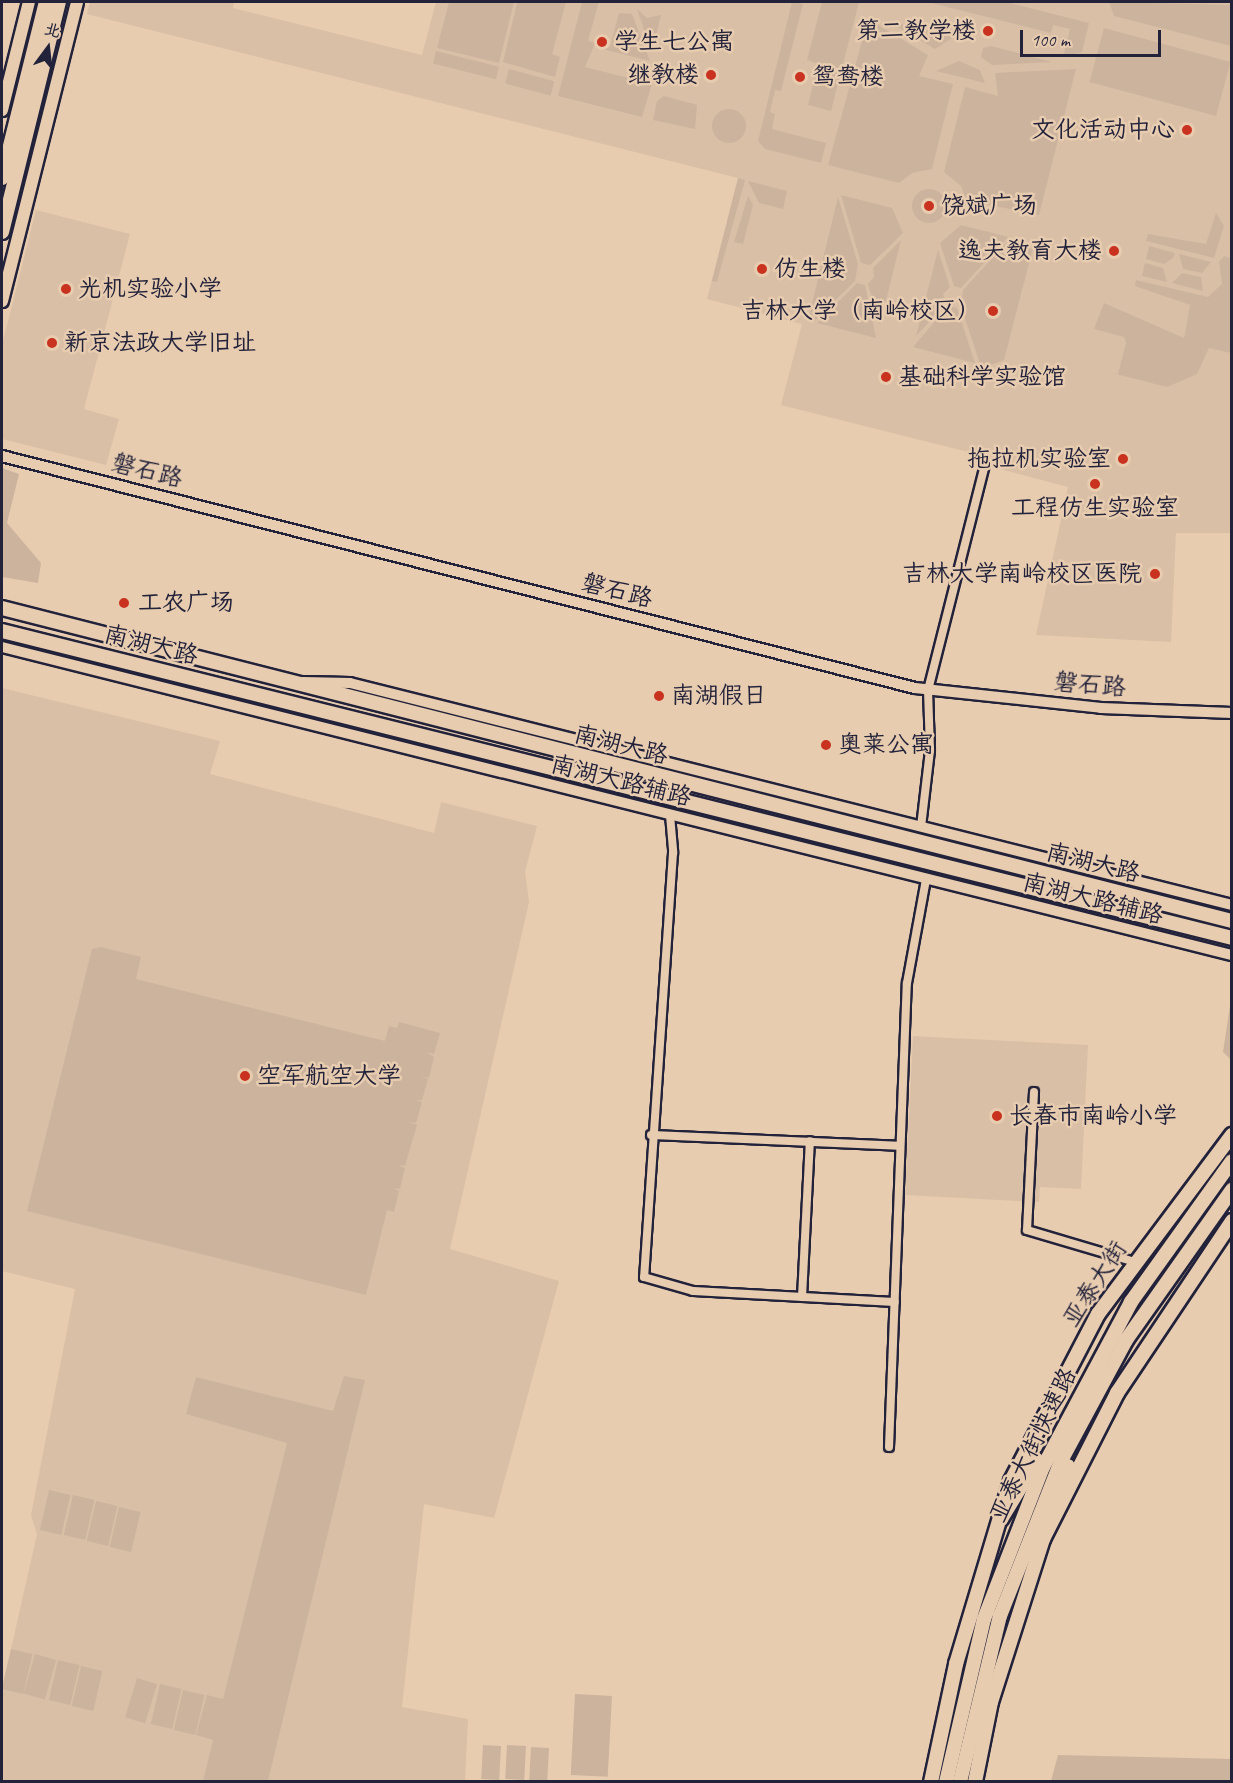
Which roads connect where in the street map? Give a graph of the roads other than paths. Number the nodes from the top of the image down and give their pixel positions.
1 (29, 2) edge
2 (46, 2) edge
3 (59, 2) edge
4 (76, 2) edge
5 (2, 110) edge
6 (2, 178) edge
7 (2, 232) edge
8 (2, 301) edge
9 (2, 456) edge
10 (985, 464) dead end
11 (2, 608) edge
12 (2, 630) edge
13 (2, 647) edge
14 (295, 682) junction
15 (928, 690) junction
16 (1232, 713) edge
17 (670, 816) junction
18 (921, 827) junction
19 (927, 879) junction
20 (1232, 905) edge
21 (1232, 921) edge
22 (1232, 938) edge
23 (1232, 955) edge
24 (1034, 1092) dead end
25 (651, 1135) junction
26 (1232, 1135) edge
27 (810, 1141) junction
28 (900, 1146) junction
29 (1232, 1161) edge
30 (1232, 1190) edge
31 (1232, 1221) edge
32 (1135, 1262) junction
33 (802, 1297) junction
34 (895, 1302) junction
35 (1116, 1328) junction
36 (1133, 1333) junction
37 (889, 1447) dead end
38 (1001, 1519) junction
39 (1043, 1539) junction
40 (931, 1782) edge
41 (946, 1782) edge
42 (960, 1782) edge
43 (975, 1782) edge

1 - 5 main road
2 - 6 main road
3 - 7 main road
4 - 8 main road
9 - 15 street, 磐石路
10 - 15 street
11 - 14 main road, 南湖大路
12 - 22 main road, 南湖大路
13 - 17 street, 南湖大路辅路
14 - 18 street, 南湖大路辅路
14 - 21 main road, 南湖大路
15 - 16 street, 磐石路
15 - 18 street
17 - 19 street, 南湖大路辅路
17 - 25 street
18 - 20 street, 南湖大路辅路
19 - 23 street, 南湖大路辅路
19 - 28 street
24 - 32 street
25 - 27 street
25 - 33 street
26 - 32 main road, 亚泰大街
27 - 28 street
27 - 33 street
28 - 34 street
29 - 35 main road, 亚泰大街快速路
30 - 36 main road, 亚泰大街快速路
31 - 39 main road
32 - 38 main road, 亚泰大街
33 - 34 street
34 - 37 street
35 - 38 main road
35 - 41 main road, 亚泰大街快速路
36 - 39 main road
36 - 42 main road, 亚泰大街快速路
38 - 40 main road, 亚泰大街
39 - 43 main road

